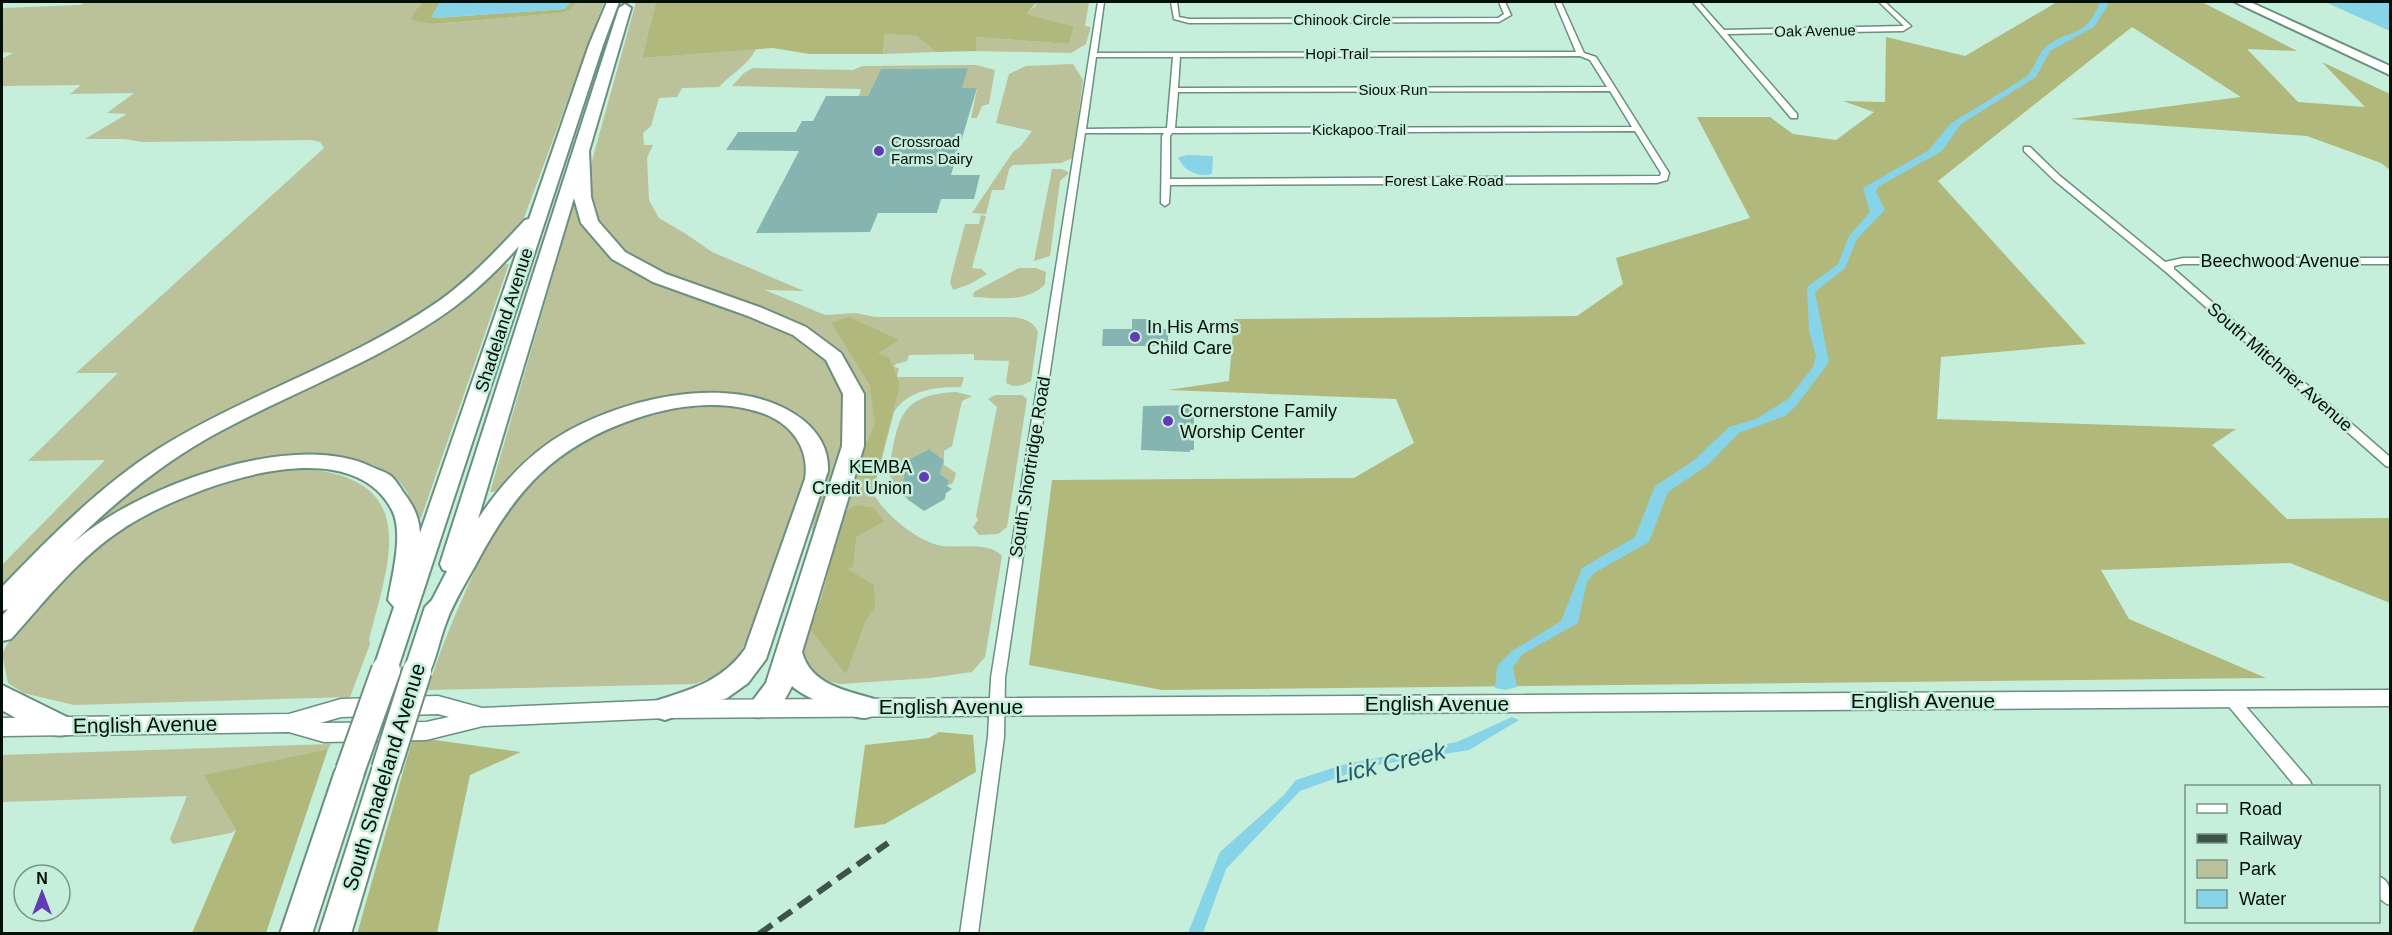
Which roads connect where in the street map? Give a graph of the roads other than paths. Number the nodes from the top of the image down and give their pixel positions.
1 (613, 2) edge
2 (628, 2) edge
3 (1101, 2) edge
4 (1174, 2) edge
5 (1502, 2) edge
6 (1558, 2) edge
7 (1696, 2) edge
8 (1882, 2) edge
9 (2241, 2) edge
10 (2265, 2) edge
11 (1723, 32) junction
12 (1177, 54) junction
13 (1581, 54) junction
14 (1094, 55) junction
15 (2391, 59) edge
16 (2391, 71) edge
17 (1611, 89) junction
18 (1174, 90) junction
19 (1794, 116) dead end
20 (1635, 129) junction
21 (1169, 130) junction
22 (1083, 131) junction
23 (2027, 148) dead end
24 (581, 151) junction
25 (1165, 182) junction
26 (1165, 203) dead end
27 (538, 216) junction
28 (2391, 261) edge
29 (2169, 267) junction
30 (2391, 463) edge
31 (2, 602) edge
32 (434, 620) junction
33 (2, 632) edge
34 (397, 640) junction
35 (788, 648) junction
36 (757, 652) junction
37 (2, 695) edge
38 (2391, 698) edge
39 (2231, 699) junction
40 (864, 707) junction
41 (761, 708) junction
42 (997, 708) junction
43 (665, 709) junction
44 (59, 726) junction
45 (2, 728) edge
46 (2303, 785) edge
47 (2380, 884) edge
48 (2391, 898) edge
49 (296, 933) edge
50 (335, 933) edge
51 (969, 933) edge

1 - 27 highway, Shadeland Avenue
2 - 24 highway, Shadeland Avenue
3 - 14 street, South Shortridge Road
4 - 5 street, Chinook Circle
6 - 13 street
7 - 11 street
8 - 11 street, Oak Avenue
9 - 16 highway
10 - 15 highway
11 - 19 street
12 - 13 street, Hopi Trail
12 - 14 street, Hopi Trail
12 - 18 street
13 - 17 street
14 - 22 street, South Shortridge Road
17 - 18 street, Sioux Run
17 - 20 street
18 - 21 street
20 - 21 street, Kickapoo Trail
20 - 25 street, Forest Lake Road
21 - 22 street, Kickapoo Trail
21 - 25 street
22 - 42 street, South Shortridge Road
23 - 29 street, South Mitchner Avenue
24 - 32 highway, Shadeland Avenue
24 - 35 highway
25 - 26 street
27 - 31 highway
27 - 34 highway, Shadeland Avenue
28 - 29 street, Beechwood Avenue
29 - 30 street, South Mitchner Avenue
32 - 36 highway
32 - 50 highway, South Shadeland Avenue, bridge
33 - 34 highway
34 - 49 highway, South Shadeland Avenue, bridge
35 - 40 highway
35 - 41 highway
36 - 41 highway
36 - 43 highway
37 - 44 highway
38 - 39 street, English Avenue
39 - 42 street, English Avenue
39 - 46 street
40 - 41 street, English Avenue
40 - 42 street, English Avenue
41 - 43 street, English Avenue
42 - 51 street, South Shortridge Road
43 - 44 street, English Avenue
44 - 45 street, English Avenue
47 - 48 street

